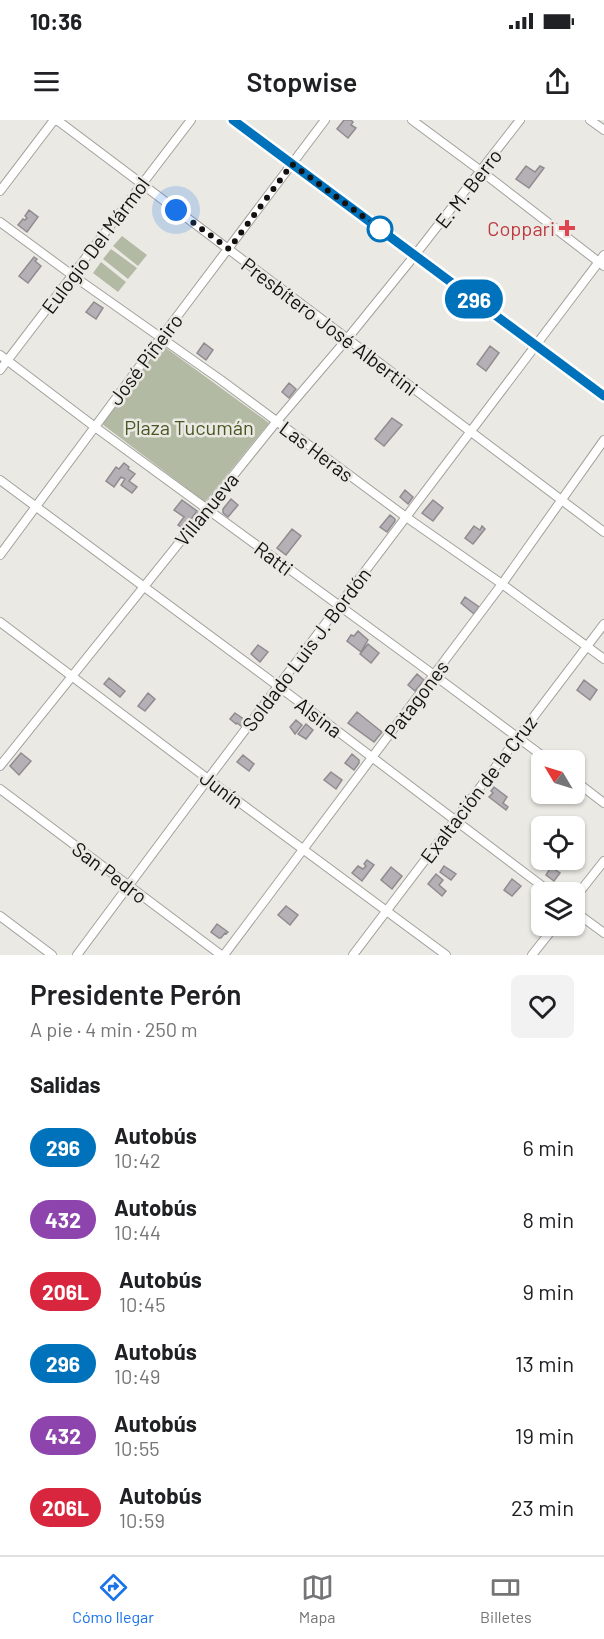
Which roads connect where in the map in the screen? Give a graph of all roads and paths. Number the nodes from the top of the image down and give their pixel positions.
1 (55, 120) edge
2 (191, 120) edge
3 (233, 120) edge
4 (325, 120) edge
5 (412, 120) edge
6 (520, 120) edge
7 (590, 120) edge
8 (604, 130) edge
9 (292, 164) junction
10 (481, 171) junction
11 (141, 184) junction
12 (0, 191) edge
13 (0, 222) edge
14 (229, 249) junction
15 (416, 255) junction
16 (602, 261) edge
17 (72, 275) junction
18 (161, 338) junction
19 (347, 339) junction
20 (536, 344) junction
21 (4, 357) edge
22 (0, 370) edge
23 (604, 396) edge
24 (277, 421) junction
25 (95, 427) junction
26 (470, 433) junction
27 (604, 440) edge
28 (0, 480) edge
29 (562, 500) junction
30 (36, 507) junction
31 (207, 508) junction
32 (406, 517) junction
33 (604, 532) edge
34 (0, 555) edge
35 (502, 584) junction
36 (143, 587) junction
37 (339, 605) junction
38 (0, 622) edge
39 (604, 624) edge
40 (587, 646) junction
41 (604, 659) edge
42 (434, 675) junction
43 (72, 677) junction
44 (278, 686) junction
45 (518, 737) junction
46 (535, 750) edge
47 (372, 757) junction
48 (0, 766) edge
49 (208, 779) junction
50 (585, 788) edge
51 (0, 789) edge
52 (604, 803) edge
53 (455, 819) junction
54 (304, 850) junction
55 (604, 861) edge
56 (537, 882) edge
57 (585, 885) edge
58 (128, 886) junction
59 (386, 910) junction
60 (0, 916) edge
61 (585, 919) edge
62 (604, 933) edge
63 (547, 936) edge
64 (52, 955) edge
65 (77, 955) edge
66 (223, 955) edge
67 (353, 955) edge
68 (446, 955) edge
69 (532, 955) edge

1 - 11 street, Presbítero José Albertini
1 - 12 street
2 - 11 street, Eulogio Del Mármol
3 - 9 street
4 - 9 street, José Piñeiro
5 - 10 street
6 - 10 street, E. M. Berro
7 - 8 street
9 - 14 street, José Piñeiro
9 - 15 street
10 - 15 street, E. M. Berro
10 - 16 street
11 - 14 street, Presbítero José Albertini
11 - 17 street, Eulogio Del Mármol
13 - 17 street, Las Heras
14 - 18 street, José Piñeiro
14 - 19 street, Presbítero José Albertini
15 - 19 street, Villanueva
15 - 20 street
16 - 20 street, Soldado Luis J. Bordón
17 - 18 street, Las Heras
17 - 21 street, Eulogio Del Mármol
18 - 24 street, Las Heras
18 - 25 street, José Piñeiro
19 - 24 street, Villanueva
19 - 26 street, Presbítero José Albertini
20 - 23 street
20 - 26 street, Soldado Luis J. Bordón
21 - 22 street, Eulogio Del Mármol
21 - 25 street, Ratti
24 - 31 street, Villanueva
24 - 32 street, Las Heras
25 - 30 street, José Piñeiro
25 - 31 street, Ratti
26 - 29 street, Presbítero José Albertini
26 - 32 street, Soldado Luis J. Bordón
27 - 29 street, Patagones
28 - 30 street, Alsina
29 - 33 street, Presbítero José Albertini
29 - 35 street, Patagones
30 - 34 street, José Piñeiro
30 - 36 street, Alsina
31 - 36 street, Villanueva
31 - 37 street, Ratti
32 - 35 street, Las Heras
32 - 37 street, Soldado Luis J. Bordón
35 - 40 street, Las Heras
35 - 42 street, Patagones
36 - 43 street, Villanueva
36 - 44 street, Alsina
37 - 42 street, Ratti
37 - 44 street, Soldado Luis J. Bordón
38 - 43 street, Junín
39 - 40 street, Exaltación de la Cruz
40 - 41 street, Las Heras
40 - 45 street, Exaltación de la Cruz
42 - 45 street, Ratti
42 - 47 street, Patagones
43 - 48 street, Villanueva
43 - 49 street, Junín
44 - 47 street, Alsina
44 - 49 street, Soldado Luis J. Bordón
45 - 46 street, Ratti
45 - 53 street, Exaltación de la Cruz
47 - 53 street, Alsina
47 - 54 street, Patagones
49 - 54 street, Junín
49 - 58 street, Soldado Luis J. Bordón
50 - 52 street
51 - 58 street, San Pedro
53 - 56 street, Alsina
53 - 59 street, Exaltación de la Cruz
54 - 59 street, Junín
54 - 66 street, Patagones
55 - 57 street
58 - 65 street, Soldado Luis J. Bordón
58 - 66 street, San Pedro
59 - 67 street, Exaltación de la Cruz
59 - 68 street, Junín
60 - 64 street
61 - 62 street
63 - 69 street

